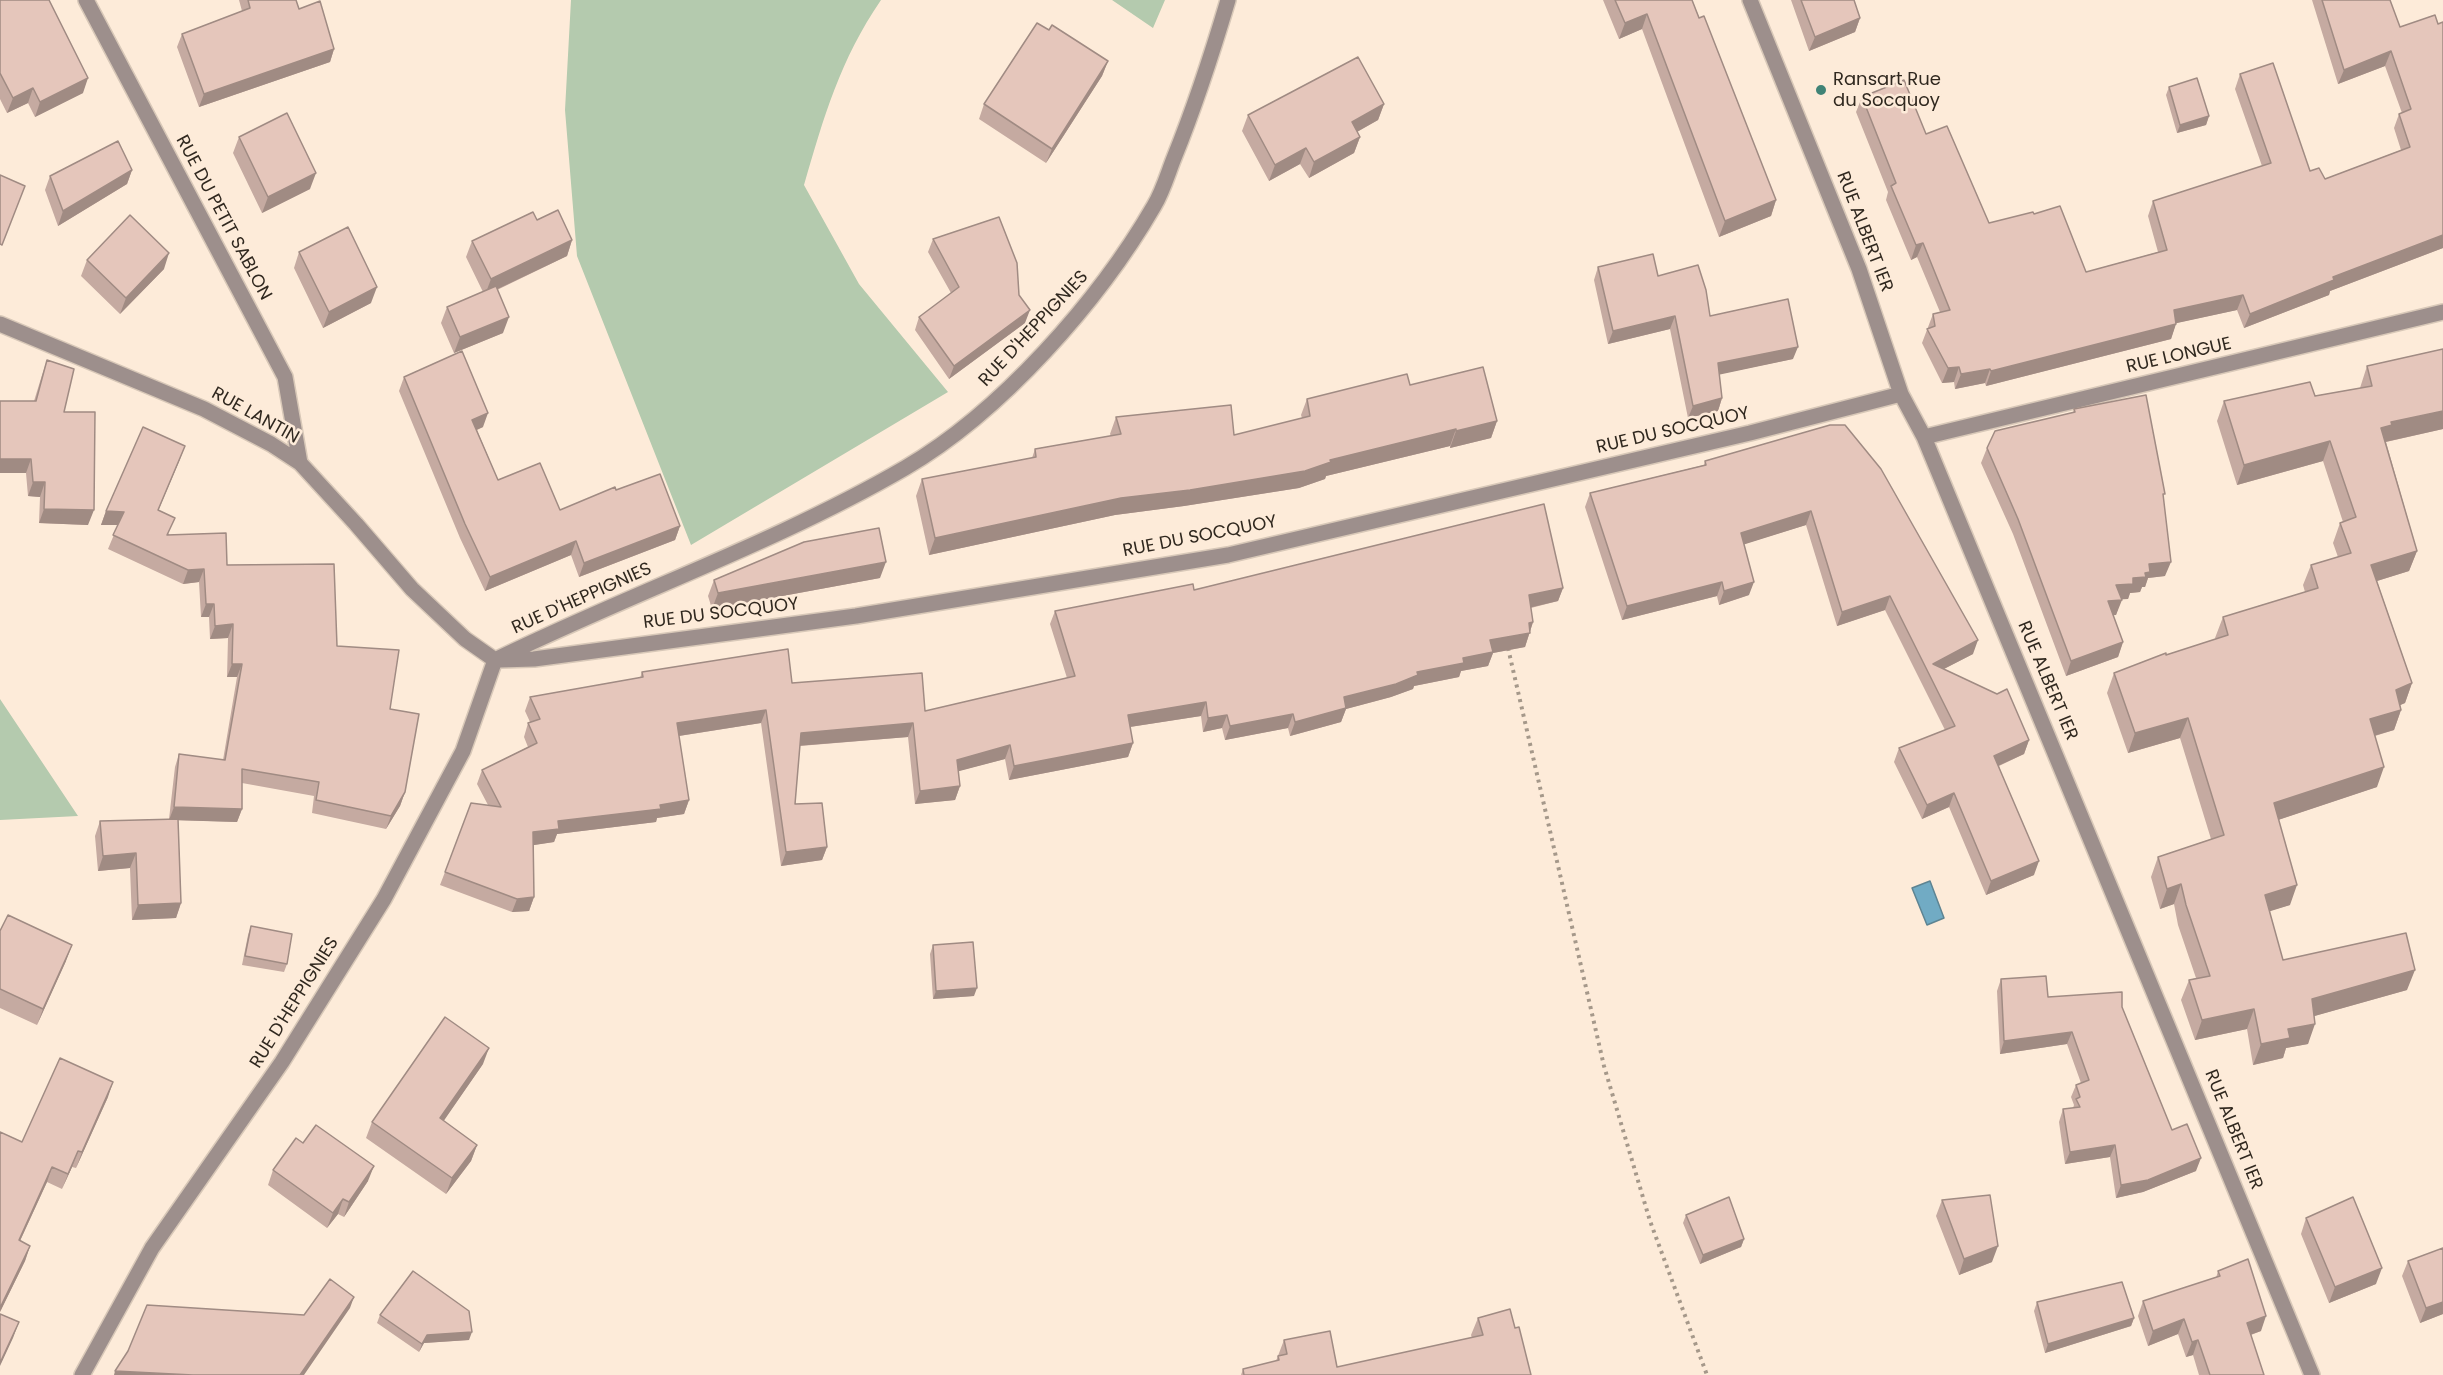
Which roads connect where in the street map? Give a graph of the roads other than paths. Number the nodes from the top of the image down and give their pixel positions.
1 (86, 0) edge
2 (1228, 0) edge
3 (1750, 0) edge
4 (2443, 312) edge
5 (0, 324) edge
6 (1901, 393) junction
7 (1924, 436) junction
8 (300, 463) junction
9 (495, 660) junction
10 (82, 1375) edge
11 (2312, 1375) edge

1 - 8 street, RUE DU PETIT SABLON
2 - 9 street, RUE D'HEPPIGNIES
3 - 6 street, RUE ALBERT IER
4 - 7 street, RUE LONGUE
5 - 8 street, RUE LANTIN
6 - 7 street, RUE ALBERT IER
6 - 9 street, RUE DU SOCQUOY
7 - 11 street, RUE ALBERT IER
8 - 9 street, RUE LANTIN
9 - 10 street, RUE D'HEPPIGNIES

